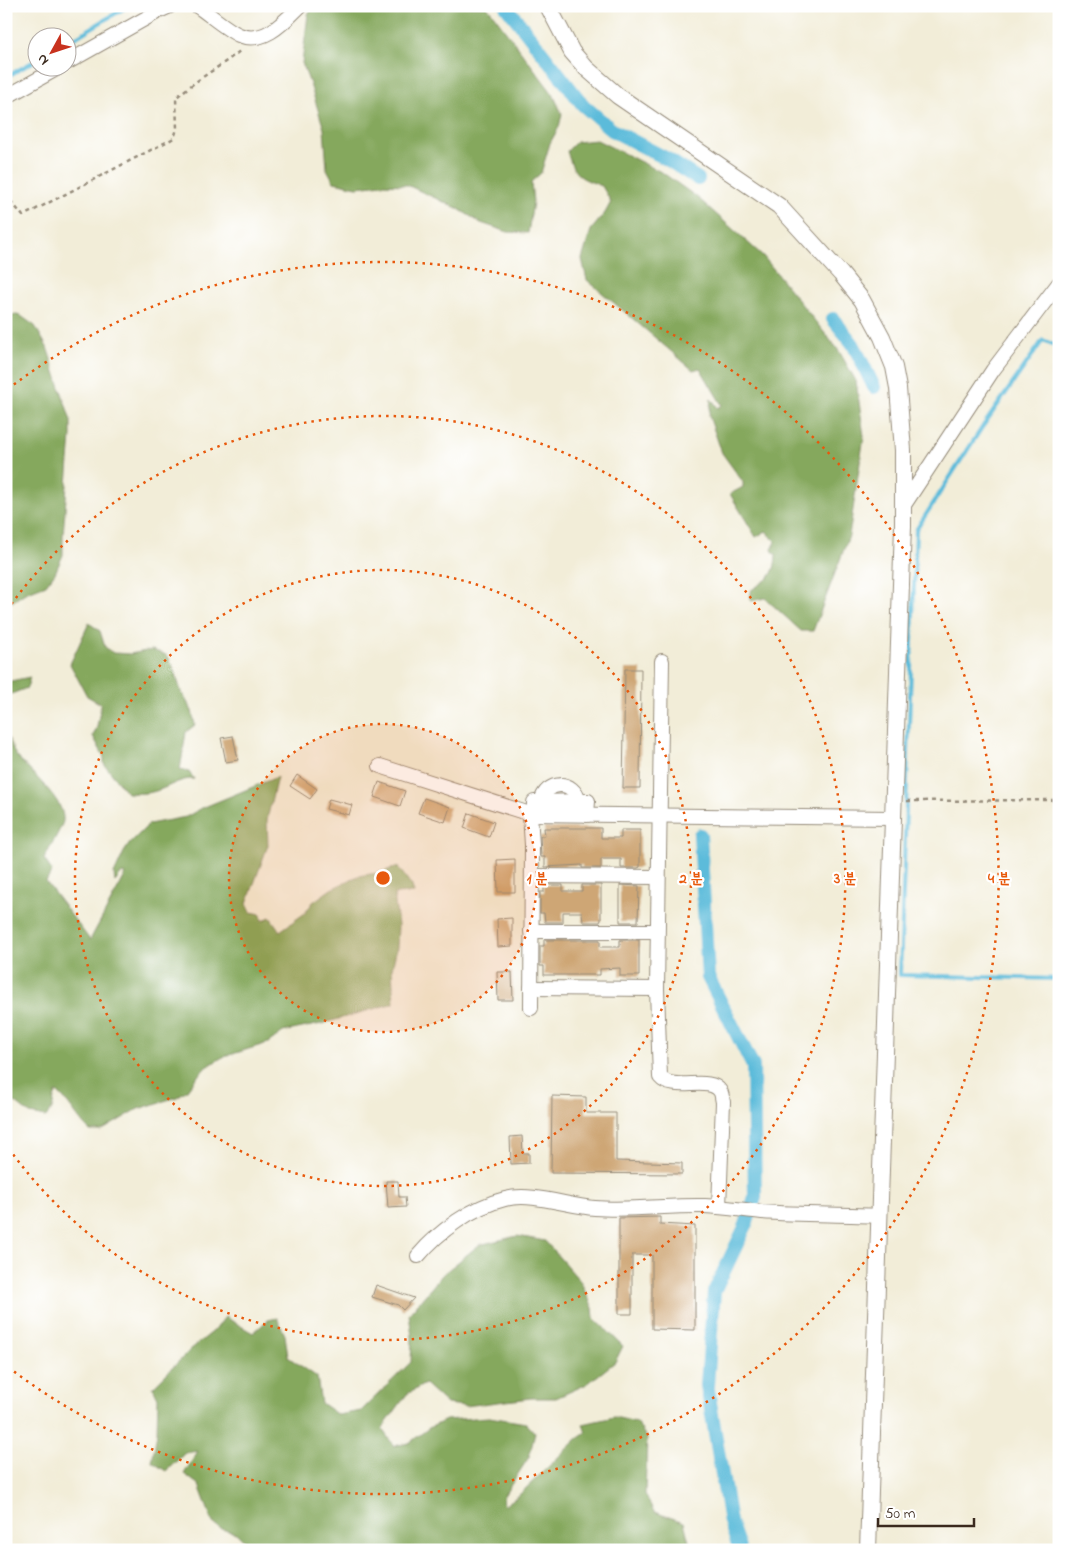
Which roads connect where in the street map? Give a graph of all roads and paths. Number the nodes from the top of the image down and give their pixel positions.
1 (170, 6) edge
2 (196, 6) edge
3 (300, 6) edge
4 (548, 6) edge
5 (250, 38) junction
6 (78, 56) edge
7 (40, 78) edge
8 (6, 97) edge
9 (6, 195) edge
10 (1059, 283) edge
11 (902, 508) junction
12 (662, 661) dead end
13 (380, 766) dead end
14 (1059, 800) edge
15 (893, 801) junction
16 (535, 810) junction
17 (587, 815) junction
18 (659, 816) junction
19 (893, 818) junction
20 (532, 876) junction
21 (658, 877) junction
22 (657, 931) junction
23 (531, 932) junction
24 (531, 988) junction
25 (657, 989) junction
26 (531, 1008) dead end
27 (719, 1207) junction
28 (879, 1216) junction
29 (418, 1256) dead end
30 (868, 1550) edge

1 - 6 street
2 - 5 street
3 - 5 street
4 - 11 street
5 - 9 path
7 - 8 street
10 - 11 street
11 - 15 street
12 - 18 street
13 - 16 street
14 - 15 path
15 - 19 street
16 - 17 street
16 - 17 street
16 - 20 street
17 - 18 street
18 - 19 street
18 - 21 street
19 - 28 street
20 - 21 street
20 - 23 street
21 - 22 street
22 - 23 street
22 - 25 street
23 - 24 street
24 - 25 street
24 - 26 street
25 - 27 street
27 - 28 street
27 - 29 street
28 - 30 street

